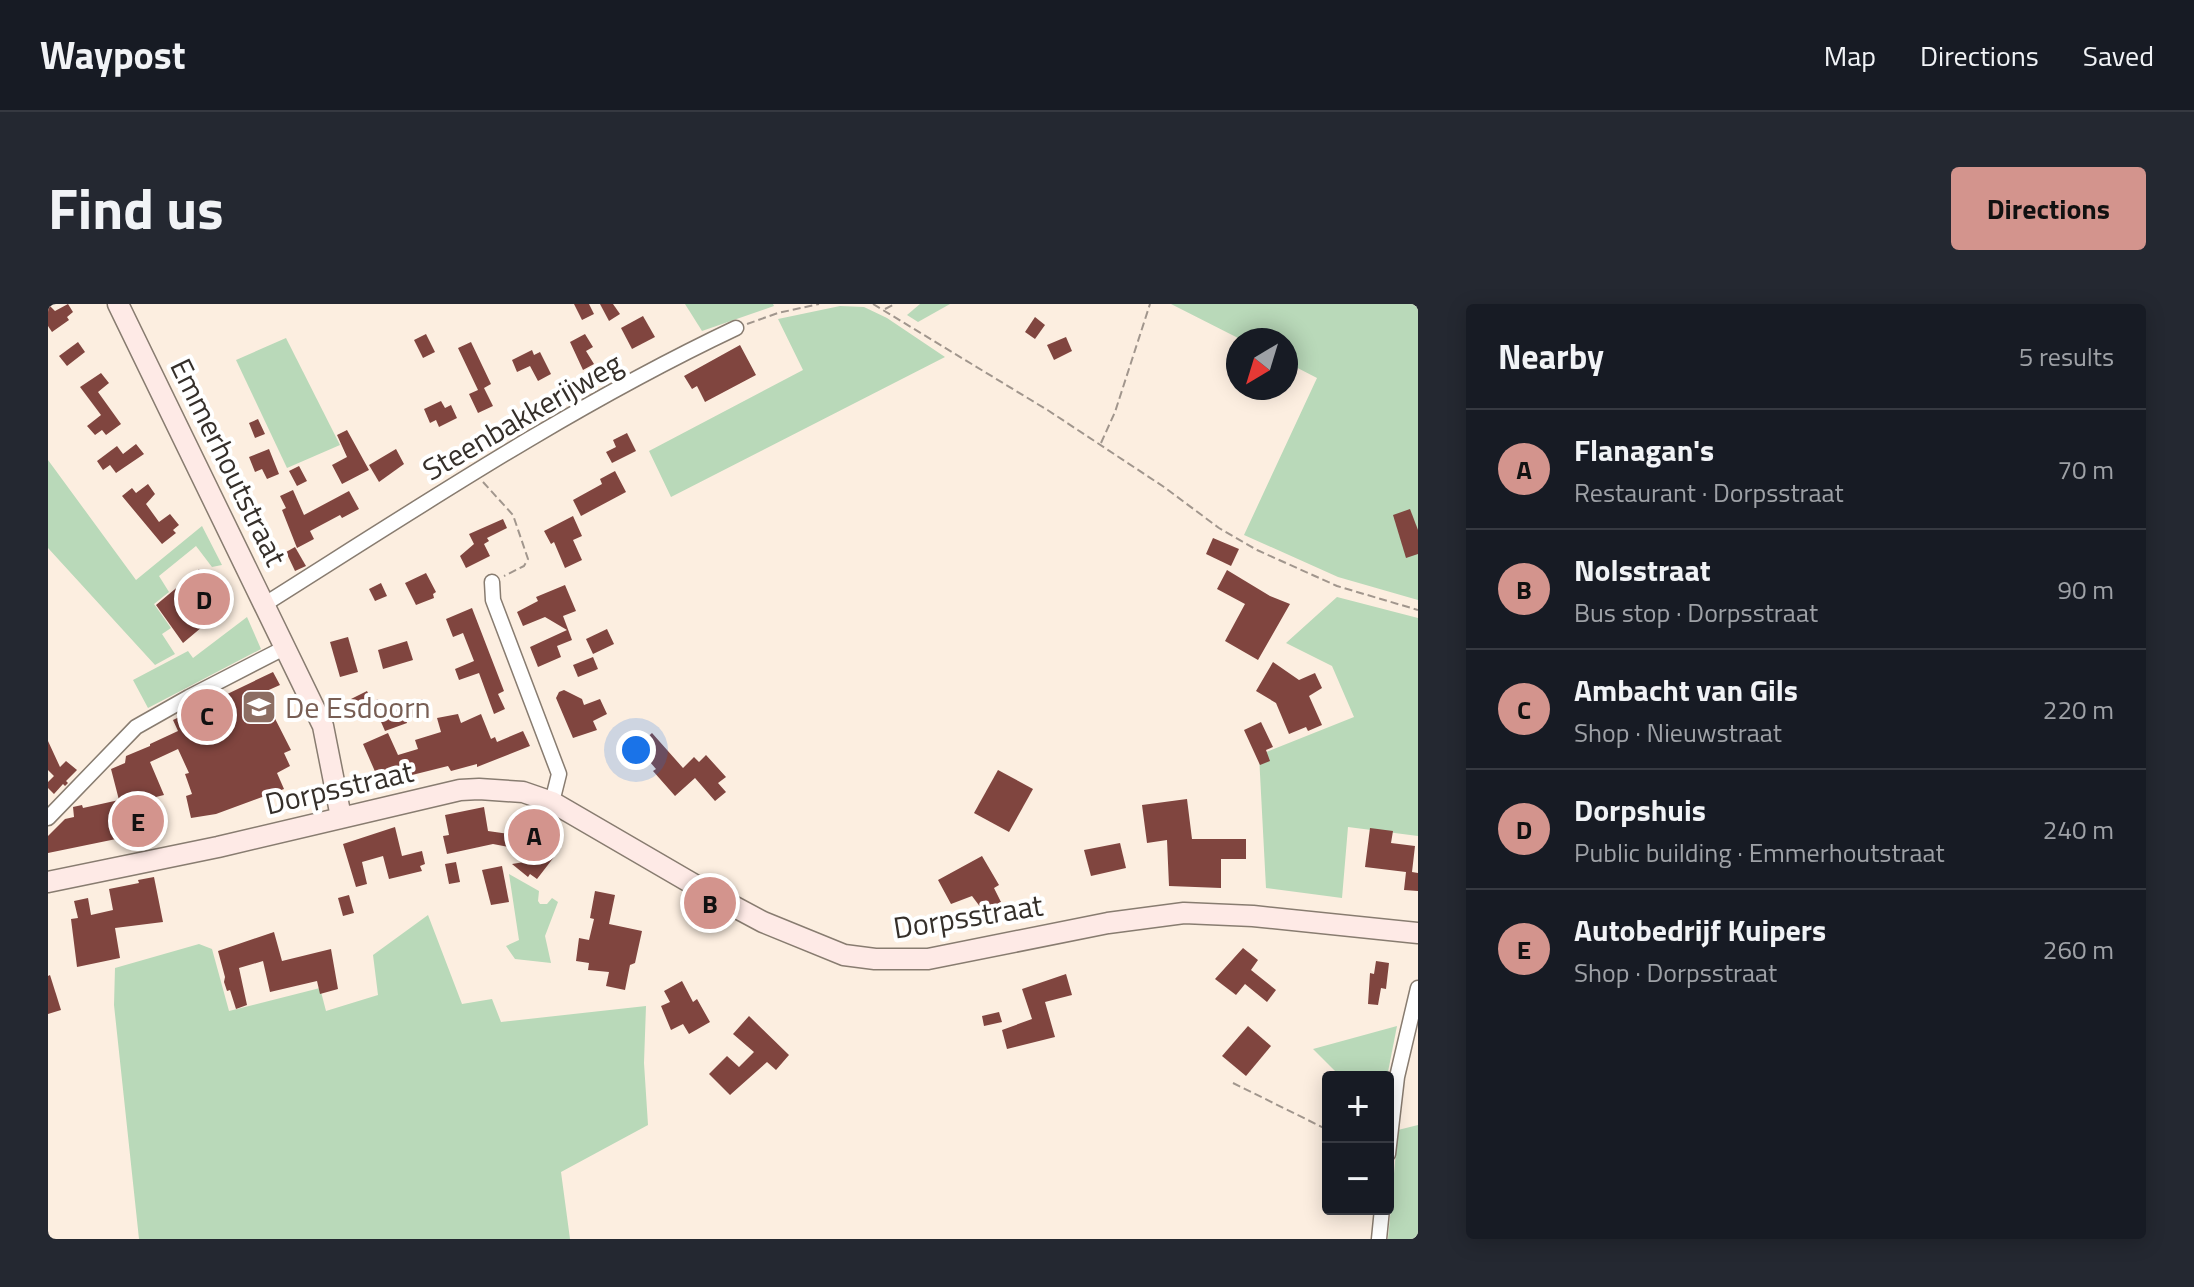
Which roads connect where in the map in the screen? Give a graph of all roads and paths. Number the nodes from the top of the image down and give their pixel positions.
1 (118, 304) edge
2 (819, 304) edge
3 (873, 304) edge
4 (895, 304) edge
5 (1150, 304) edge
6 (884, 310) junction
7 (736, 328) joint
8 (1101, 444) junction
9 (475, 471) junction
10 (492, 582) joint
11 (265, 604) junction
12 (1418, 610) edge
13 (286, 647) junction
14 (552, 802) junction
15 (341, 817) junction
16 (48, 818) edge
17 (48, 882) edge
18 (1418, 933) edge
19 (1418, 988) edge
20 (1233, 1083) dead end
21 (1322, 1127) edge
22 (1389, 1143) edge
23 (1381, 1215) edge
24 (1379, 1239) edge

1 - 11 main road, Emmerhoutstraat
2 - 7 path
3 - 6 path
4 - 6 path
5 - 8 path
6 - 8 path
7 - 9 street, Steenbakkerijweg
8 - 12 path
9 - 10 path
9 - 11 street, Steenbakkerijweg
10 - 14 street
11 - 13 main road, Emmerhoutstraat
13 - 15 main road, Emmerhoutstraat
13 - 16 street
14 - 15 main road, Dorpsstraat
14 - 18 main road, Dorpsstraat
15 - 17 main road, Dorpsstraat
19 - 22 street
20 - 21 path
23 - 24 street

